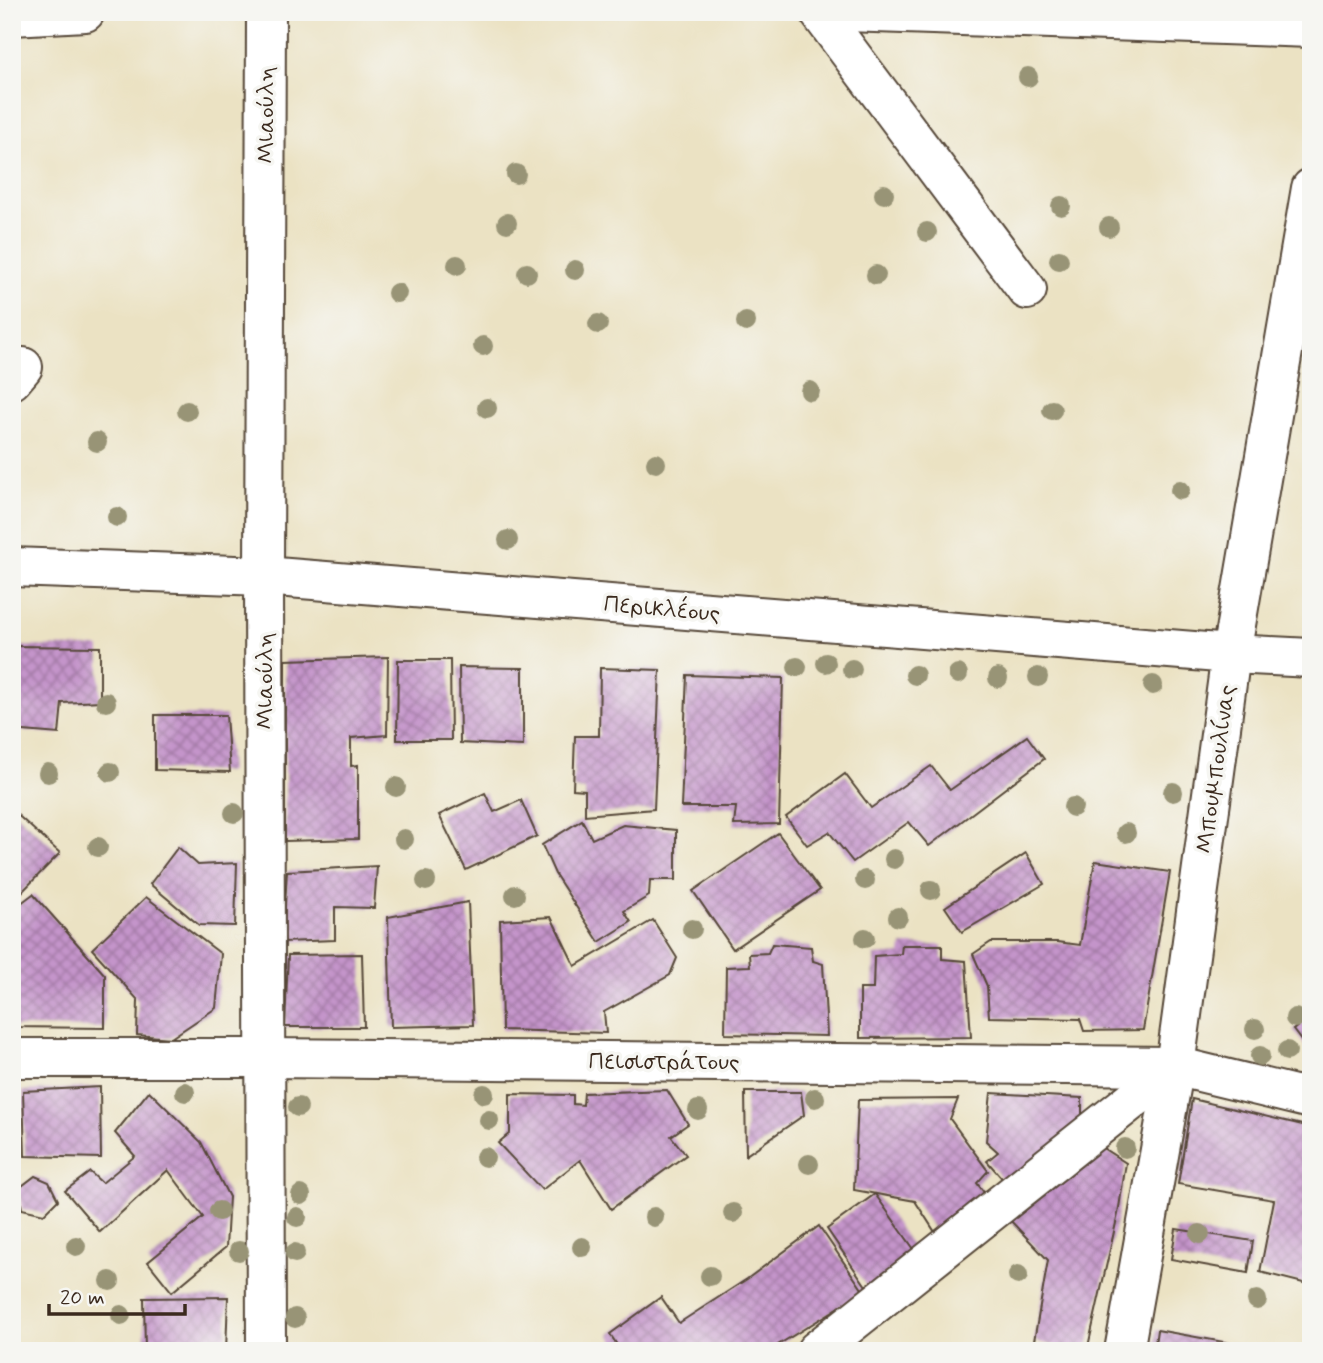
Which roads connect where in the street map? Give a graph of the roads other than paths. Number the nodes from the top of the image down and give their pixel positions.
1 (85, 12) edge
2 (266, 12) edge
3 (820, 12) edge
4 (846, 12) edge
5 (12, 16) edge
6 (1311, 28) edge
7 (1311, 188) edge
8 (1027, 290) dead end
9 (12, 567) edge
10 (264, 576) junction
11 (1231, 654) junction
12 (1311, 658) edge
13 (12, 1058) edge
14 (266, 1058) junction
15 (1175, 1066) junction
16 (1307, 1094) edge
17 (266, 1351) edge
18 (816, 1351) edge
19 (1124, 1351) edge

1 - 5 street
2 - 10 street, Μιαούλη
3 - 8 street
4 - 6 street
7 - 11 street, Μπουμπουλίνας
9 - 10 street, Περικλέους
10 - 11 street, Περικλέους
10 - 14 street, Μιαούλη
11 - 12 street, Περικλέους
11 - 15 street, Μπουμπουλίνας
13 - 14 street, Πεισιστράτους
14 - 15 street, Πεισιστράτους
14 - 17 street, Μιαούλη
15 - 16 street, Πεισιστράτους
15 - 18 street
15 - 19 street, Μπουμπουλίνας

